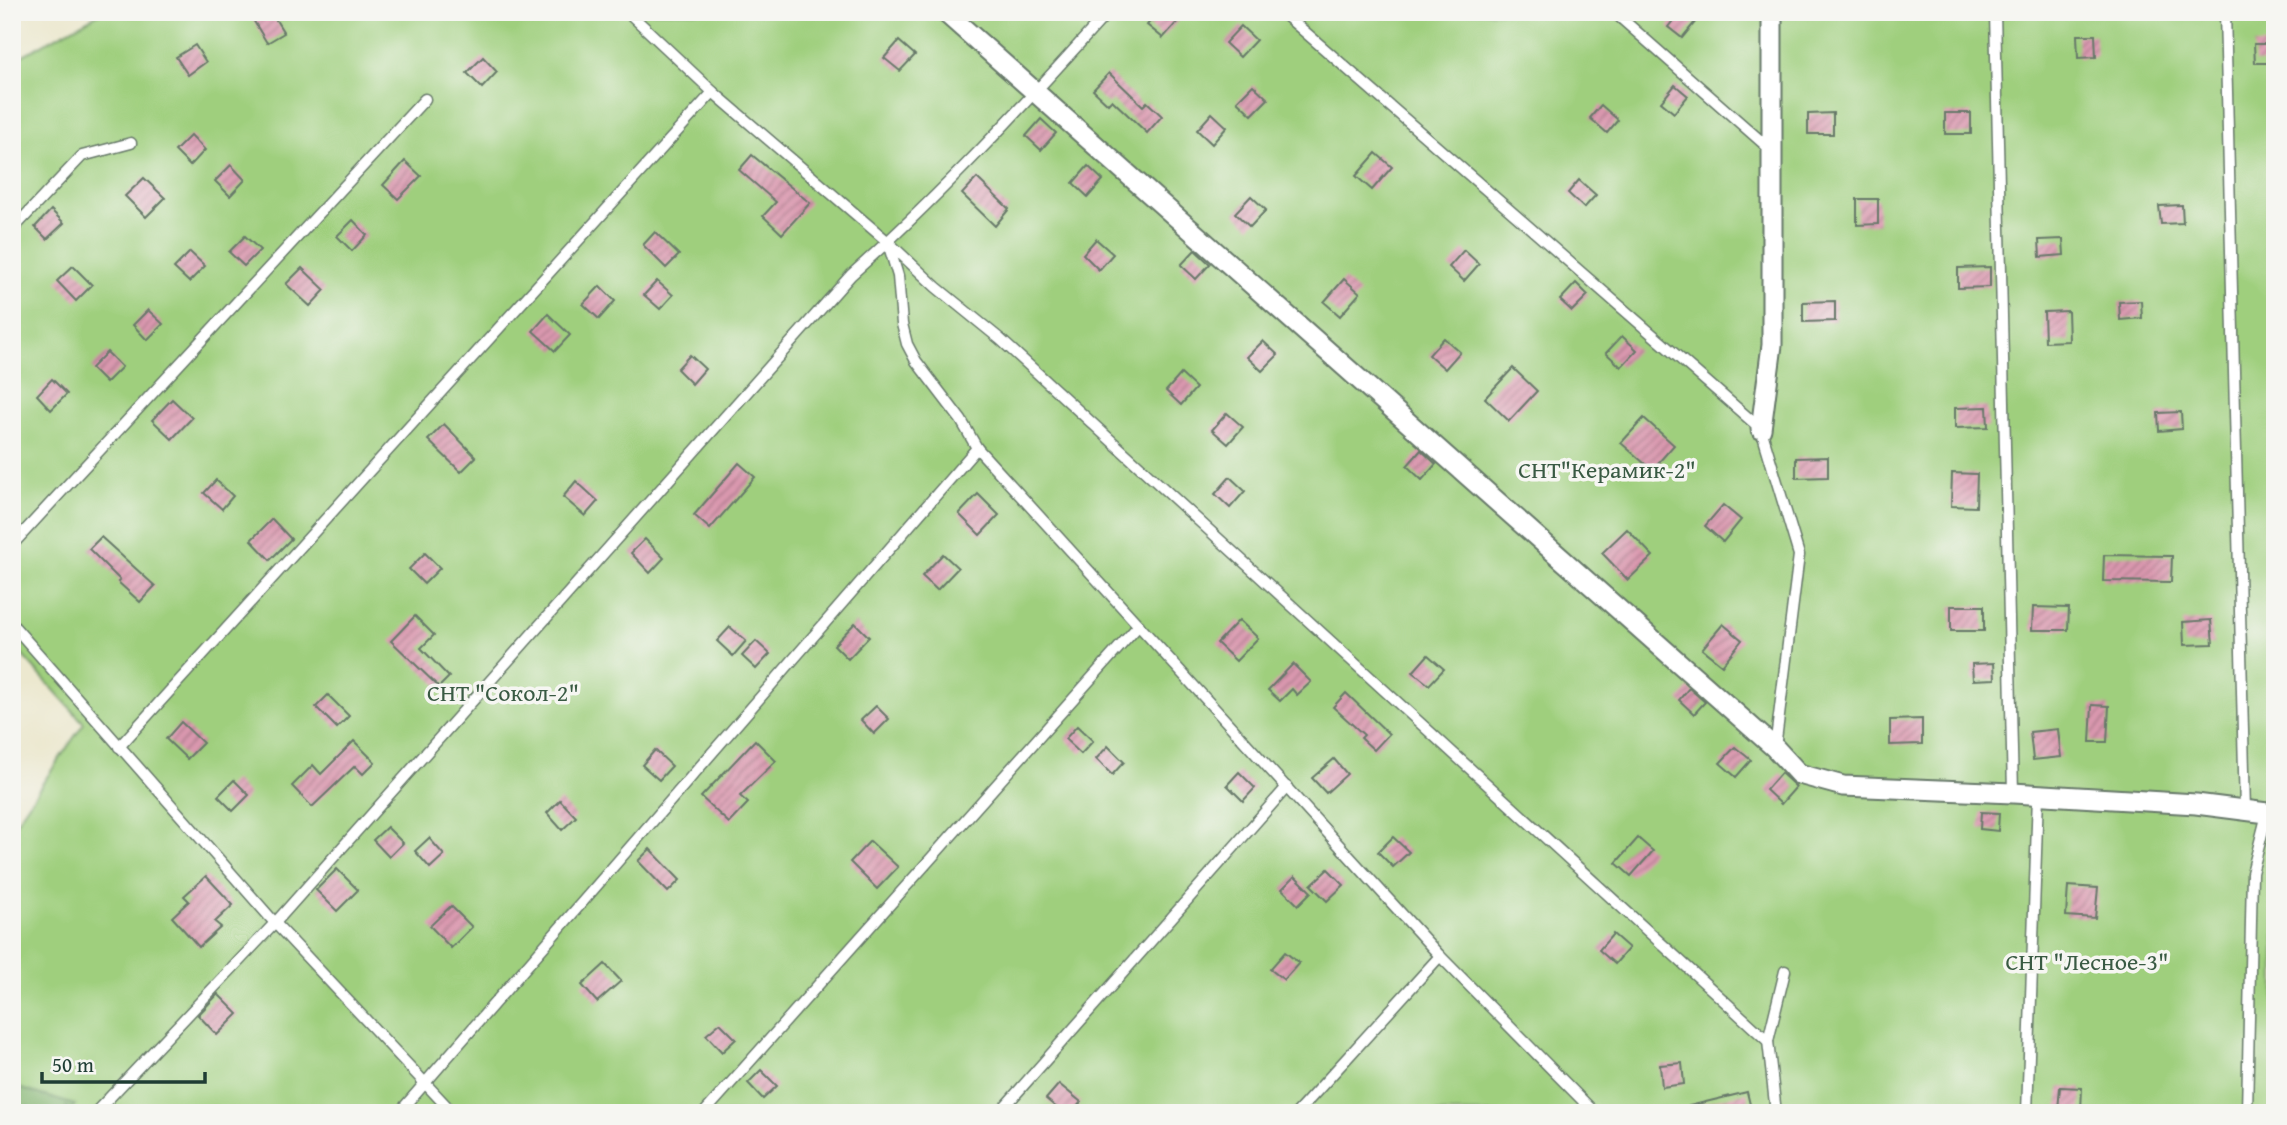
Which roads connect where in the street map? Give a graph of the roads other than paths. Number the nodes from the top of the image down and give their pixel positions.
1 (628, 12) edge
2 (945, 12) edge
3 (1108, 12) edge
4 (1282, 12) edge
5 (1614, 12) edge
6 (1772, 12) edge
7 (1995, 12) edge
8 (2225, 12) edge
9 (713, 92) junction
10 (1036, 93) junction
11 (425, 99) dead end
12 (131, 143) dead end
13 (1773, 152) junction
14 (12, 230) edge
15 (888, 242) junction
16 (1761, 429) junction
17 (977, 448) junction
18 (12, 545) edge
19 (12, 624) edge
20 (1139, 625) junction
21 (119, 747) junction
22 (1775, 748) junction
23 (1287, 787) junction
24 (2013, 793) junction
25 (2038, 795) junction
26 (2245, 811) junction
27 (2271, 814) edge
28 (275, 923) junction
29 (1440, 956) junction
30 (1785, 971) dead end
31 (1768, 1041) junction
32 (426, 1083) junction
33 (95, 1113) edge
34 (399, 1113) edge
35 (453, 1113) edge
36 (704, 1113) edge
37 (999, 1113) edge
38 (1297, 1113) edge
39 (1595, 1113) edge
40 (1776, 1113) edge
41 (2027, 1113) edge
42 (2247, 1113) edge

1 - 9 lane
2 - 10 street
3 - 10 lane
4 - 16 lane
5 - 13 lane
6 - 13 street
7 - 24 lane
8 - 26 lane
9 - 15 lane
9 - 21 lane
10 - 15 lane
10 - 22 street
11 - 18 lane
12 - 14 lane
13 - 16 street
15 - 17 lane
15 - 28 lane
15 - 31 lane
16 - 22 lane
17 - 20 lane
17 - 32 lane
19 - 21 lane
20 - 23 lane
20 - 36 lane
21 - 28 lane
22 - 24 street
23 - 29 lane
23 - 37 lane
24 - 25 street
25 - 26 street
25 - 41 lane
26 - 27 street
27 - 42 lane
28 - 32 lane
28 - 33 lane
29 - 38 lane
29 - 39 lane
30 - 31 lane
31 - 40 lane
32 - 34 lane
32 - 35 lane

